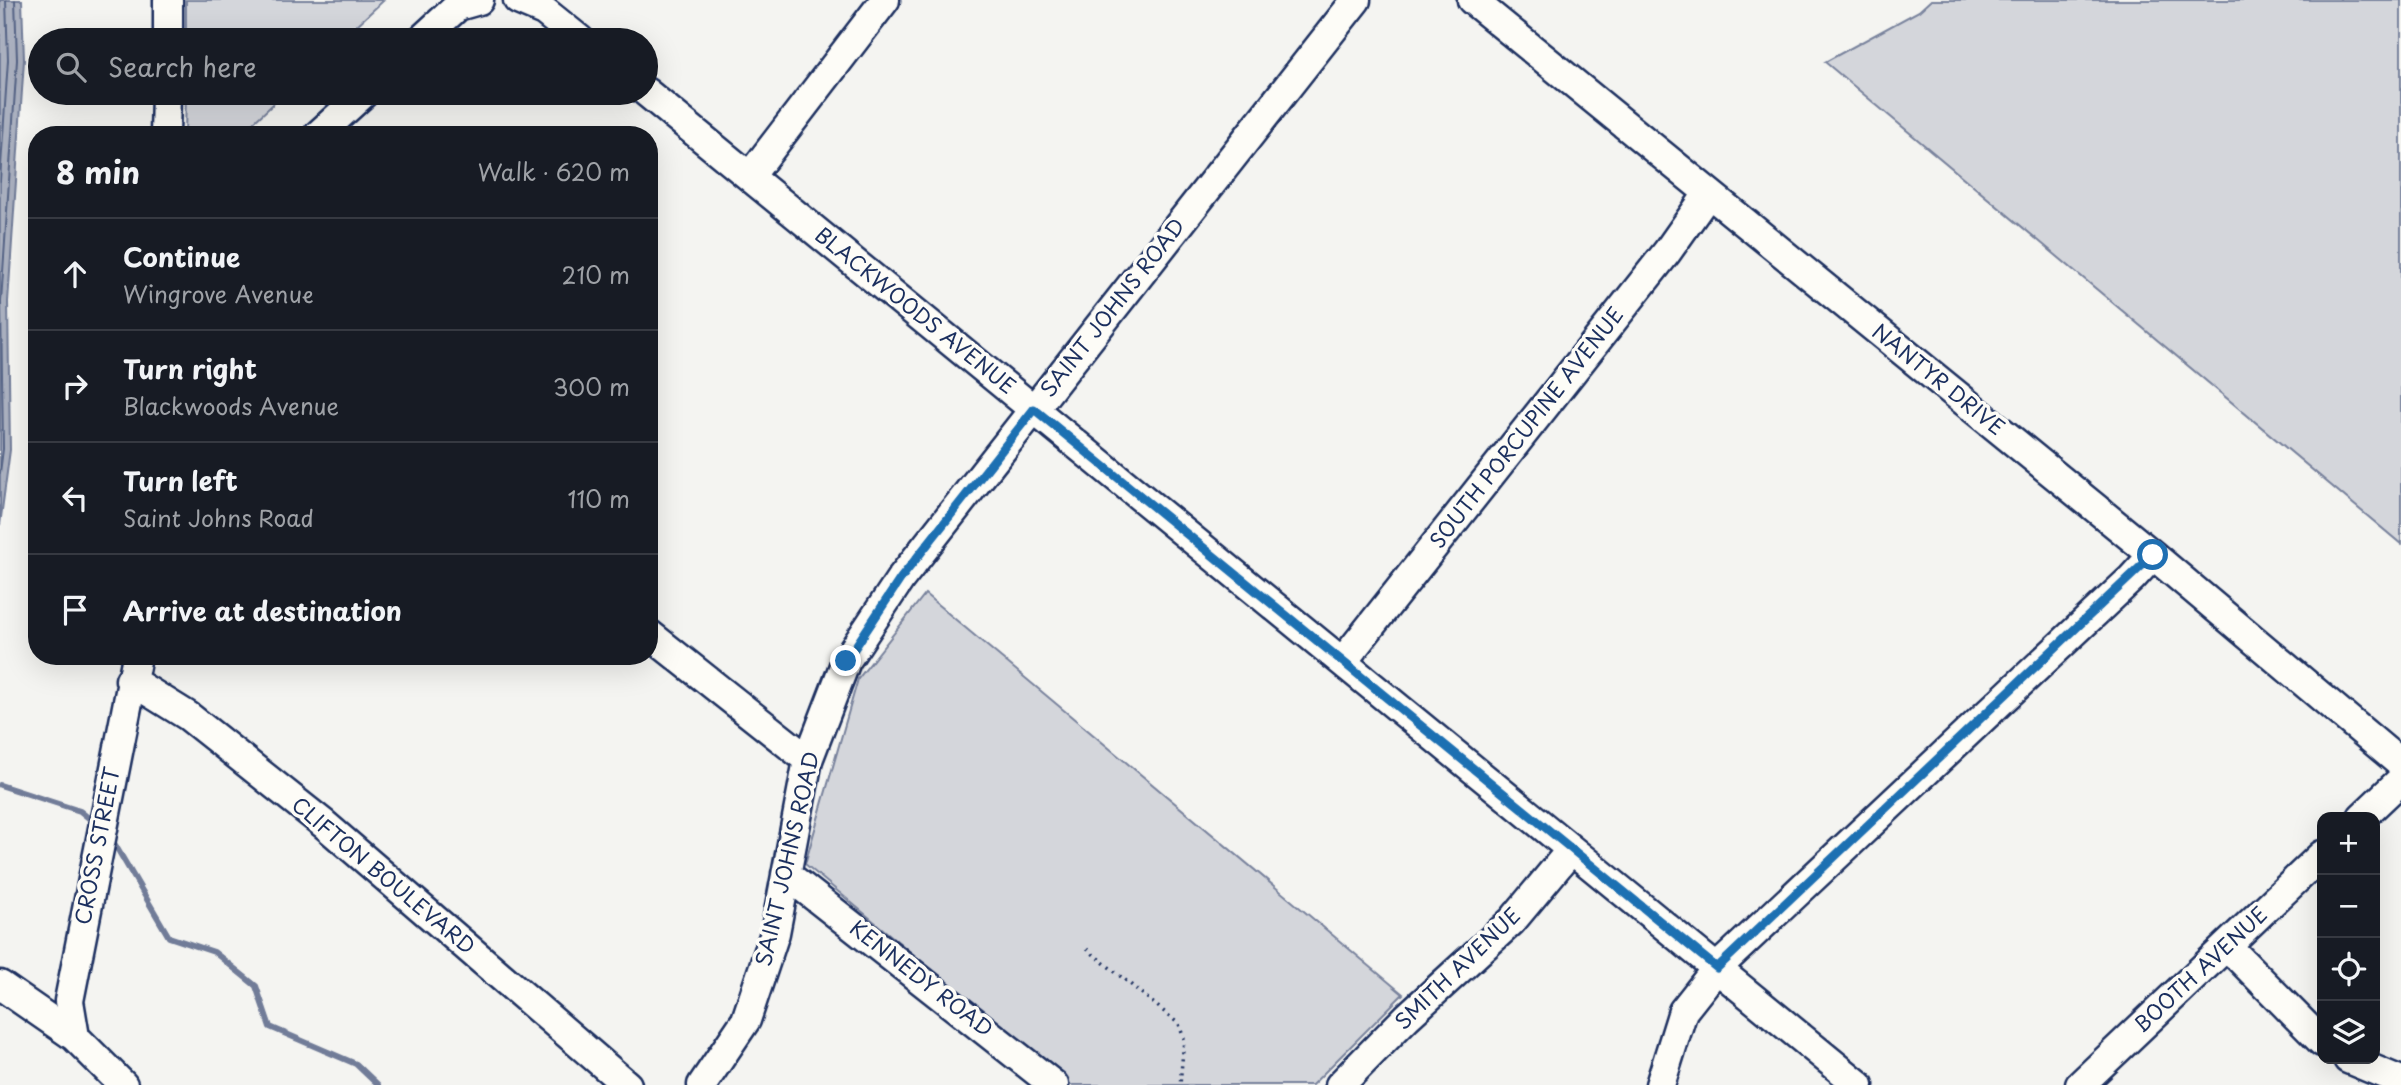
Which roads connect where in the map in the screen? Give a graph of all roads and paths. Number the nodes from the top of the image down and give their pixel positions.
1 (169, 0) edge
2 (479, 0) edge
3 (518, 0) edge
4 (886, 0) edge
5 (1356, 0) edge
6 (1472, 0) edge
7 (168, 28) edge
8 (434, 28) edge
9 (565, 28) edge
10 (658, 102) edge
11 (166, 105) edge
12 (351, 105) edge
13 (165, 126) edge
14 (328, 126) edge
15 (750, 176) junction
16 (1708, 194) junction
17 (1034, 409) junction
18 (2153, 555) junction
19 (658, 641) edge
20 (1343, 661) junction
21 (134, 668) edge
22 (808, 760) junction
23 (2401, 764) edge
24 (2401, 780) edge
25 (2367, 812) edge
26 (1571, 850) junction
27 (2317, 860) edge
28 (786, 874) junction
29 (2227, 946) junction
30 (1087, 949) dead end
31 (1717, 968) junction
32 (0, 985) edge
33 (75, 1037) junction
34 (2317, 1037) edge
35 (2360, 1064) edge
36 (2401, 1081) edge
37 (123, 1085) edge
38 (627, 1085) edge
39 (702, 1085) edge
40 (1054, 1085) edge
41 (1180, 1085) edge
42 (1340, 1085) edge
43 (1660, 1085) edge
44 (1859, 1085) edge
45 (2080, 1085) edge

1 - 7 street
2 - 8 street
3 - 9 street
4 - 15 street
5 - 17 street, SAINT JOHNS ROAD
6 - 16 street, NANTYR DRIVE
10 - 15 street, BLACKWOODS AVENUE
11 - 13 street
12 - 14 street
15 - 17 street, BLACKWOODS AVENUE
16 - 18 street, NANTYR DRIVE
16 - 20 street, SOUTH PORCUPINE AVENUE
17 - 20 street, BLACKWOODS AVENUE
17 - 22 street, SAINT JOHNS ROAD
18 - 23 street, NANTYR DRIVE
18 - 31 street
19 - 22 street
20 - 26 street, BLACKWOODS AVENUE
21 - 33 street, CROSS STREET
21 - 38 street, CLIFTON BOULEVARD
22 - 28 street, SAINT JOHNS ROAD
24 - 25 street
26 - 31 street, BLACKWOODS AVENUE
26 - 42 street, SMITH AVENUE
27 - 29 street, BOOTH AVENUE
28 - 39 street, SAINT JOHNS ROAD
28 - 40 street, KENNEDY ROAD
29 - 34 street
29 - 45 street, BOOTH AVENUE
30 - 41 path
31 - 43 street
31 - 44 street, BLACKWOODS AVENUE
32 - 33 street
33 - 37 street
35 - 36 street

